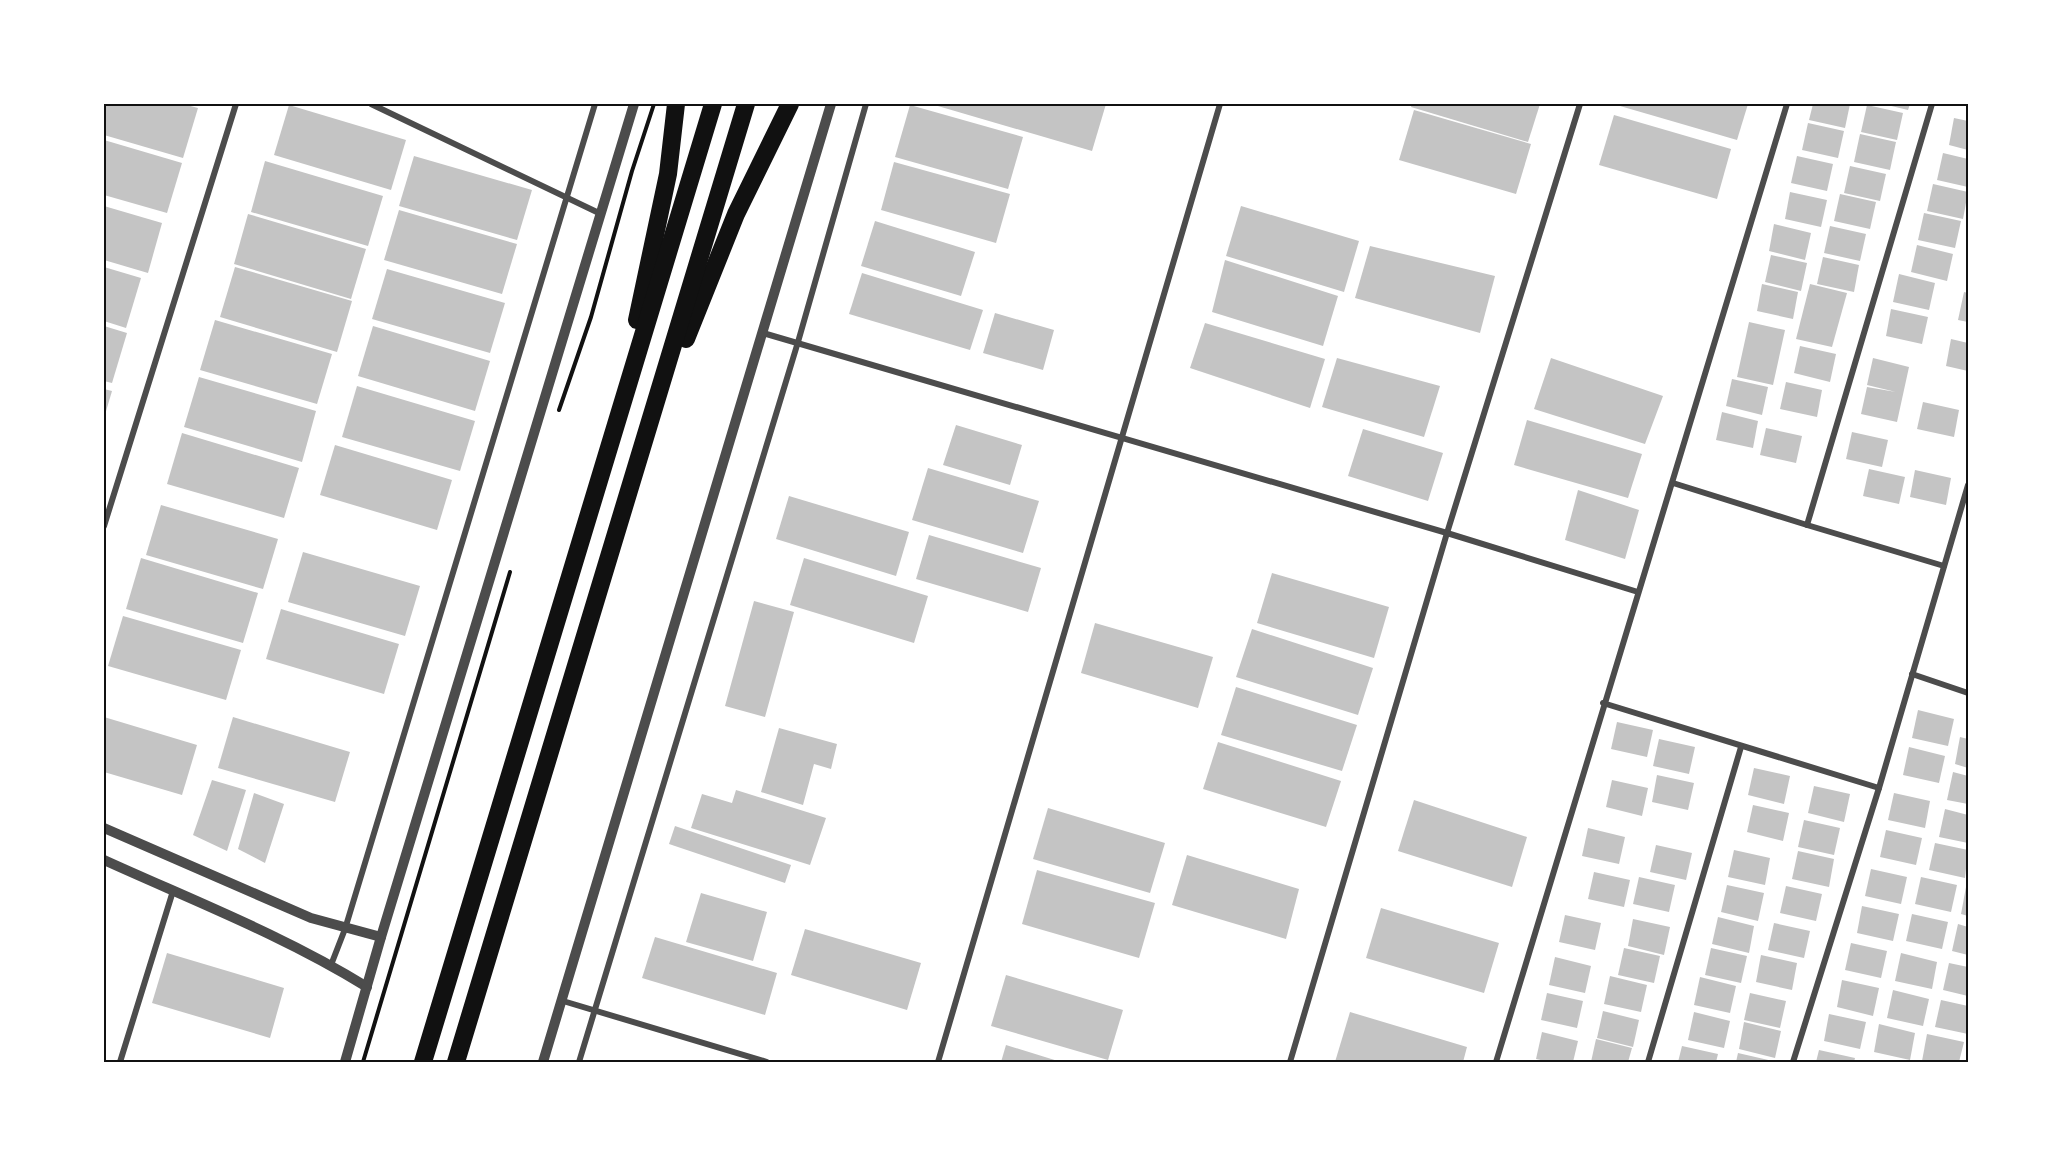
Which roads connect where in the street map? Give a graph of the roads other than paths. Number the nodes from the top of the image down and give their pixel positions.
1 (236, 104) edge
2 (371, 104) edge
3 (595, 104) edge
4 (634, 104) edge
5 (676, 104) edge
6 (713, 104) edge
7 (746, 104) edge
8 (790, 104) edge
9 (831, 104) edge
10 (866, 104) edge
11 (1220, 104) edge
12 (1580, 104) edge
13 (1787, 104) edge
14 (1932, 104) edge
15 (567, 199) junction
16 (601, 214) junction
17 (763, 333) junction
18 (798, 342) junction
19 (613, 438) junction
20 (1123, 438) junction
21 (642, 449) junction
22 (1673, 483) junction
23 (1968, 485) edge
24 (1808, 525) junction
25 (104, 526) edge
26 (1447, 533) junction
27 (1944, 566) junction
28 (1638, 592) junction
29 (1912, 674) junction
30 (1968, 693) edge
31 (1604, 703) junction
32 (1741, 747) junction
33 (1879, 788) junction
34 (104, 828) edge
35 (104, 860) edge
36 (173, 891) junction
37 (345, 929) junction
38 (381, 937) junction
39 (331, 965) junction
40 (367, 987) junction
41 (563, 1001) junction
42 (594, 1011) junction
43 (120, 1062) edge
44 (345, 1062) edge
45 (423, 1062) edge
46 (456, 1062) edge
47 (543, 1062) edge
48 (579, 1062) edge
49 (767, 1062) edge
50 (938, 1062) edge
51 (1290, 1062) edge
52 (1496, 1062) edge
53 (1648, 1062) edge
54 (1793, 1062) edge

1 - 25 street
2 - 15 street
3 - 15 street
4 - 16 street
5 - 19 highway
6 - 19 highway
7 - 21 highway
8 - 21 highway
9 - 17 street
10 - 18 street
11 - 20 street
12 - 26 street
13 - 22 street
14 - 24 street
15 - 16 street
15 - 37 street
16 - 38 street
17 - 18 street
17 - 41 street
18 - 20 street
18 - 42 street
19 - 45 highway
20 - 26 street
20 - 50 street
21 - 46 highway
22 - 24 street
22 - 28 street
23 - 27 street
24 - 27 street
26 - 28 street
26 - 51 street
27 - 29 street
28 - 31 street
29 - 30 street
29 - 33 street
31 - 32 street
31 - 52 street
32 - 33 street
32 - 53 street
33 - 54 street
34 - 37 street
35 - 36 street
36 - 39 street
36 - 43 street
37 - 38 street
37 - 39 street
38 - 40 street
39 - 40 street
40 - 44 street
41 - 42 street
41 - 47 street
42 - 48 street
42 - 49 street

